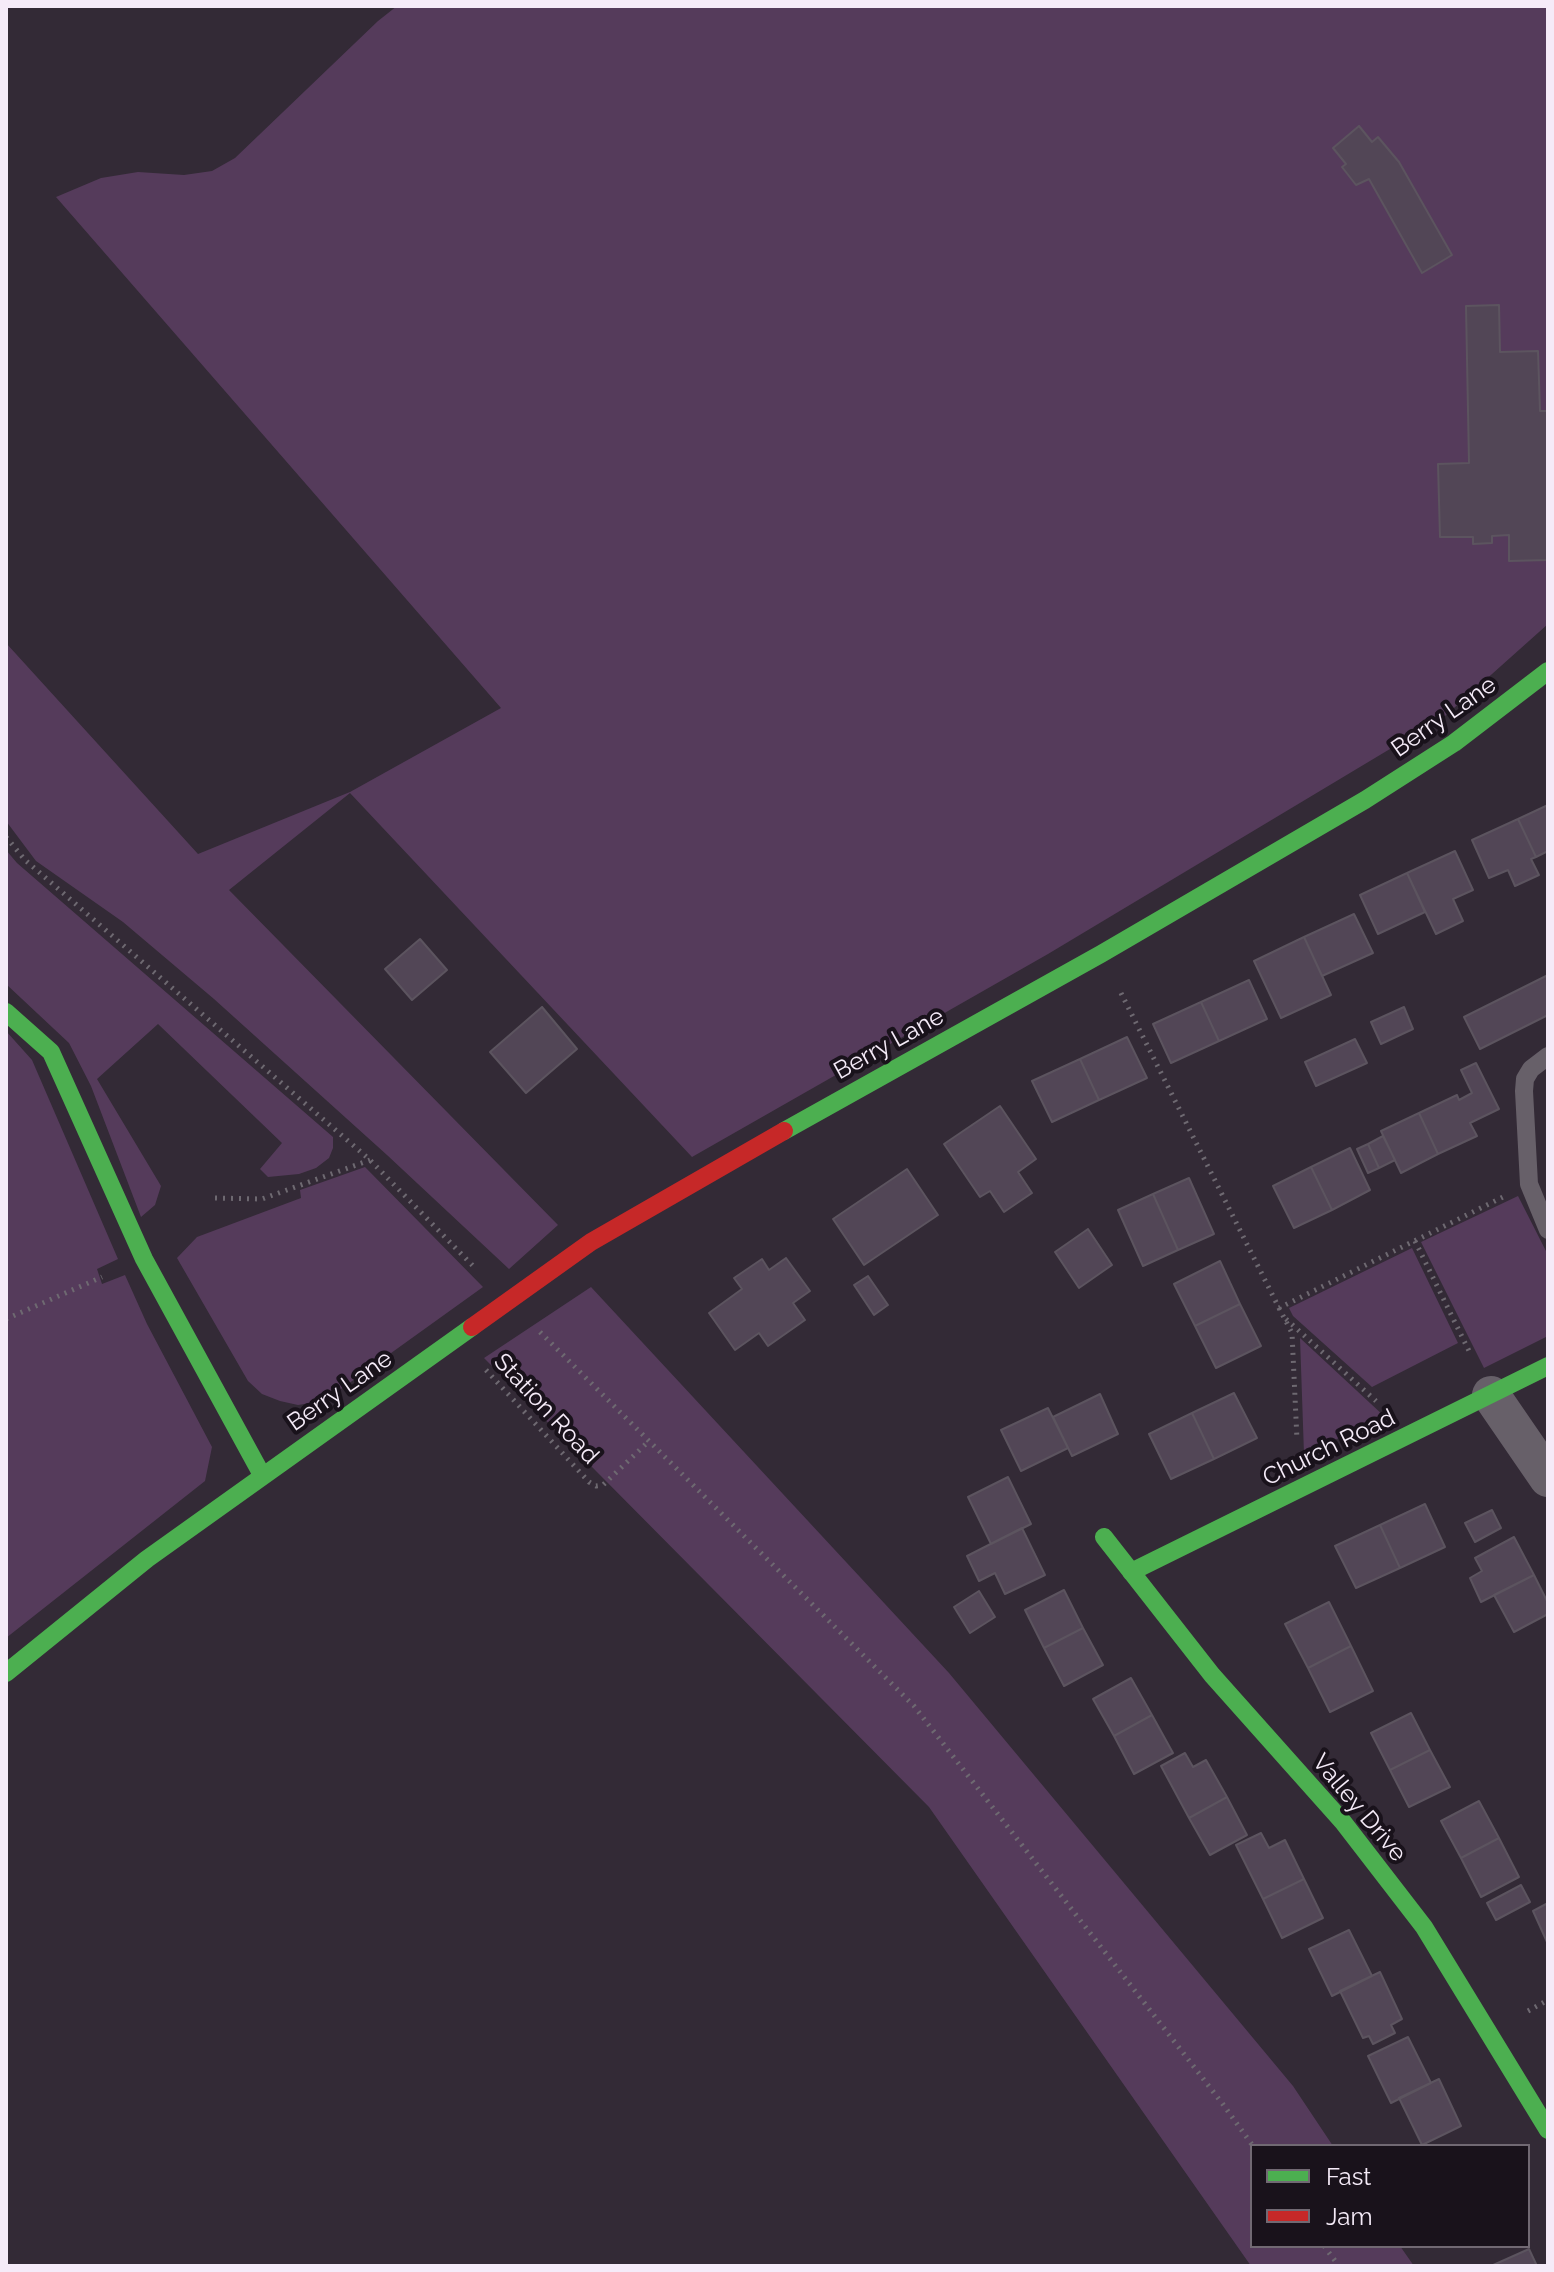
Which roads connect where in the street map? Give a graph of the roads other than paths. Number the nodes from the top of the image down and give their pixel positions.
1 (1548, 671) edge
2 (6, 1012) edge
3 (1548, 1056) edge
4 (1548, 1230) edge
5 (1548, 1366) edge
6 (1491, 1395) junction
7 (262, 1475) junction
8 (1548, 1478) edge
9 (1104, 1537) dead end
10 (1131, 1572) junction
11 (6, 1673) edge
12 (1548, 2130) edge

1 - 7 street, Berry Lane
2 - 7 street
3 - 4 lane
5 - 6 street, Church Road
6 - 8 street
6 - 10 street, Church Road
7 - 11 street, Berry Lane
9 - 10 street, Valley Drive
10 - 12 street, Valley Drive

